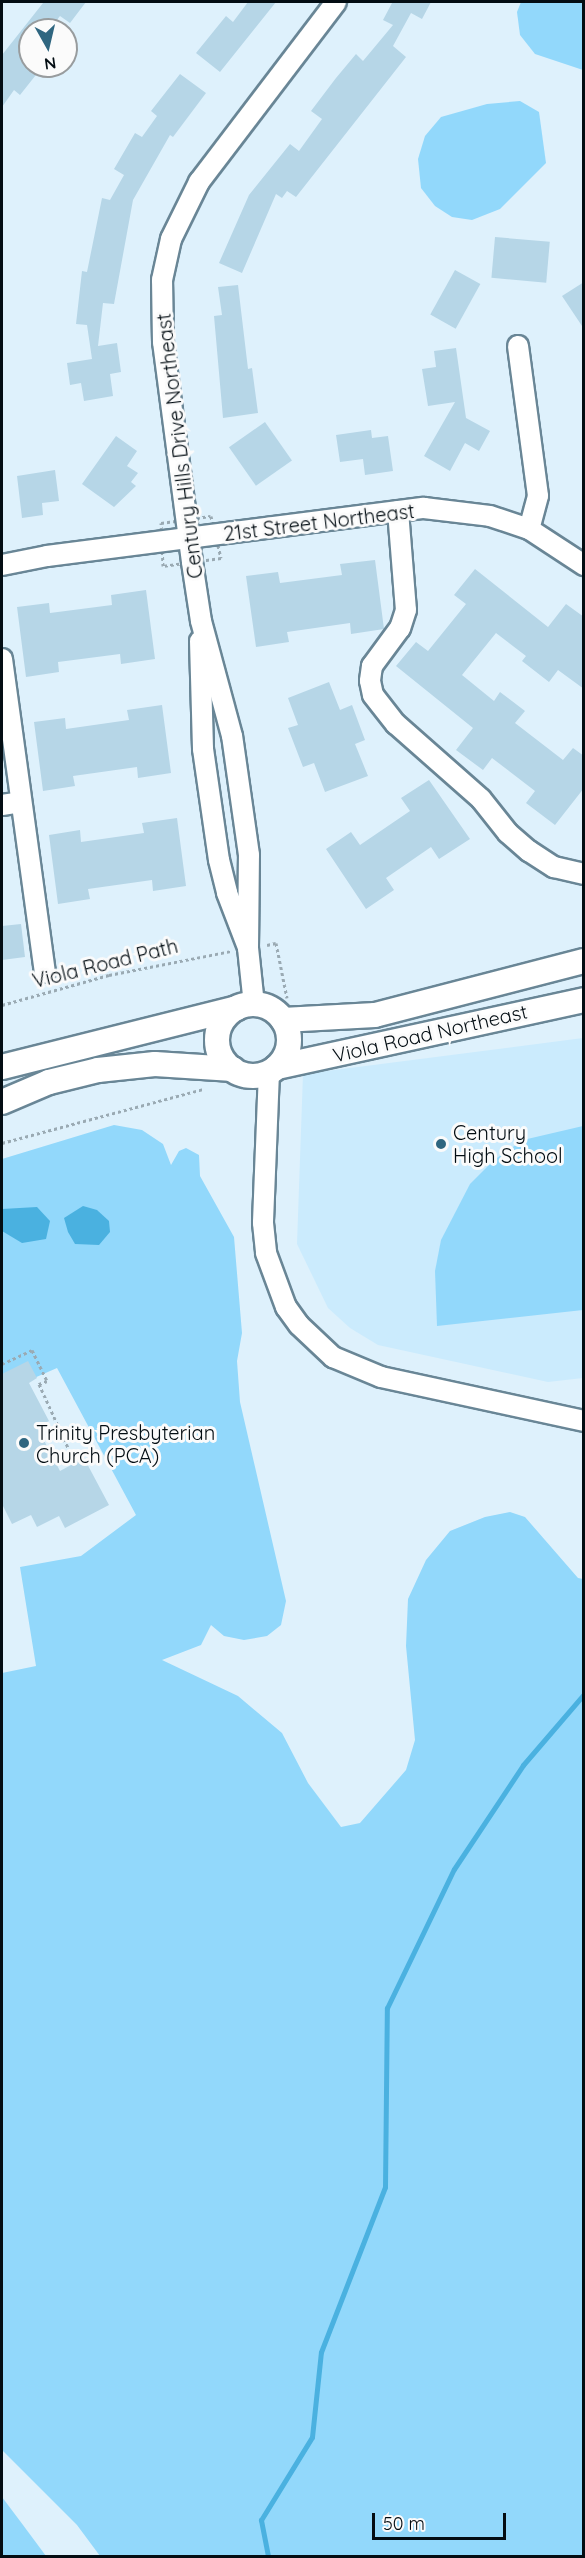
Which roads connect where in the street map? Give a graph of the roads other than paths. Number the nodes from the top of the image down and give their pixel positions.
1 (336, 2) edge
2 (518, 346) dead end
3 (398, 511) junction
4 (529, 530) junction
5 (189, 538) junction
6 (584, 565) edge
7 (2, 566) edge
8 (201, 621) junction
9 (2, 659) edge
10 (11, 804) edge
11 (584, 874) edge
12 (248, 948) junction
13 (584, 961) edge
14 (45, 972) dead end
15 (584, 1000) edge
16 (245, 1006) junction
17 (283, 1020) junction
18 (2, 1067) edge
19 (273, 1069) junction
20 (233, 1070) junction
21 (2, 1102) edge
22 (584, 1421) edge

1 - 5 street, Century Hills Drive Northeast
2 - 4 street
3 - 4 street, 21st Street Northeast
3 - 5 street, 21st Street Northeast
3 - 11 street
4 - 6 street, 21st Street Northeast
5 - 7 street, 21st Street Northeast
5 - 8 street, Century Hills Drive Northeast
8 - 12 street, Century Hills Drive Northeast
8 - 12 street, Century Hills Drive Northeast
9 - 10 street
10 - 14 street
12 - 16 street, Century Hills Drive Northeast
13 - 17 main road, Viola Road Northeast
15 - 19 main road, Viola Road Northeast
16 - 17 main road
16 - 18 main road
16 - 20 main road
17 - 19 main road
19 - 20 main road
19 - 22 street
20 - 21 main road

